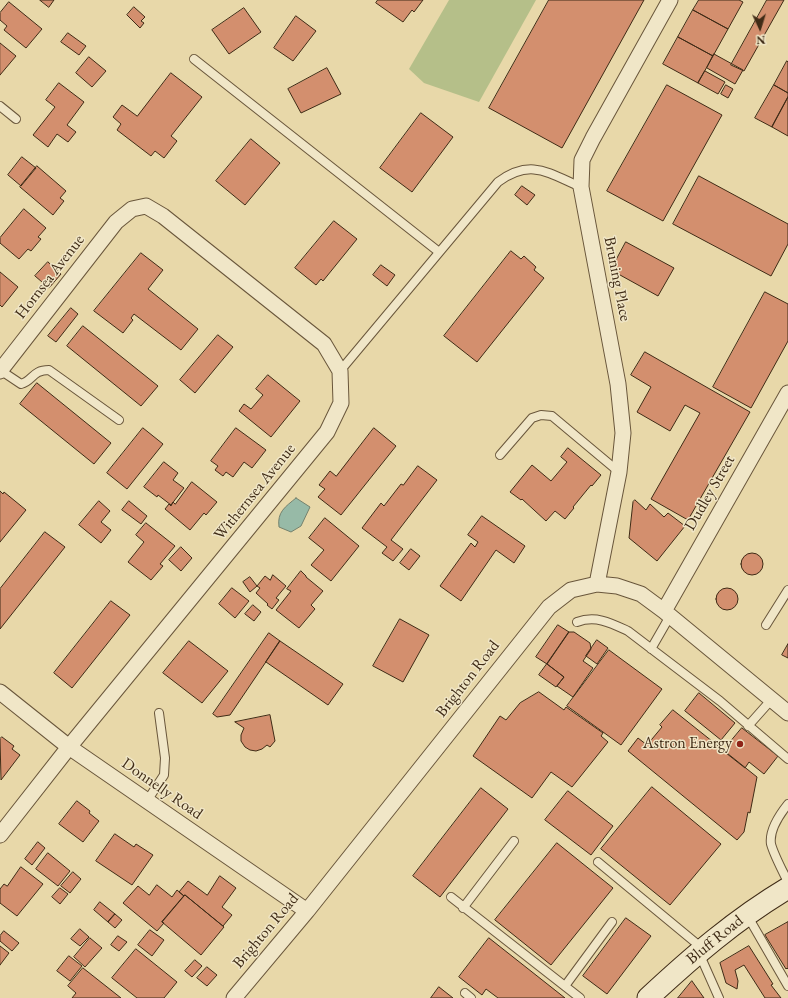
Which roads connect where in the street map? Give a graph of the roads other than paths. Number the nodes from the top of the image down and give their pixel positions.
1 (670, 0) edge
2 (194, 59) dead end
3 (0, 106) edge
4 (16, 119) dead end
5 (582, 187) junction
6 (132, 209) joint
7 (439, 252) junction
8 (0, 370) edge
9 (340, 371) junction
10 (788, 393) edge
11 (118, 420) dead end
12 (500, 455) dead end
13 (619, 472) junction
14 (597, 584) junction
15 (788, 590) edge
16 (667, 613) junction
17 (577, 622) dead end
18 (766, 625) dead end
19 (651, 649) junction
20 (0, 692) edge
21 (772, 699) junction
22 (159, 713) dead end
23 (788, 713) edge
24 (748, 726) junction
25 (69, 747) junction
26 (788, 759) edge
27 (146, 801) junction
28 (788, 804) edge
29 (0, 835) edge
30 (514, 841) dead end
31 (598, 862) dead end
32 (788, 882) edge
33 (788, 888) edge
34 (451, 897) dead end
35 (463, 908) junction
36 (307, 911) junction
37 (747, 914) junction
38 (612, 922) dead end
39 (701, 950) junction
40 (565, 986) junction
41 (788, 986) edge
42 (234, 998) edge
43 (580, 998) edge
44 (648, 998) edge
45 (718, 998) edge

1 - 5 street, Bruning Place
2 - 7 lane
3 - 4 lane
5 - 7 lane
5 - 13 street, Bruning Place
6 - 8 street, Hornsea Avenue
6 - 9 street, Withernsea Avenue
7 - 9 lane
8 - 11 lane
9 - 25 street, Withernsea Avenue
10 - 16 street, Dudley Street
12 - 13 lane
13 - 14 street, Bruning Place
14 - 16 street, Brighton Road
14 - 36 street, Brighton Road
15 - 18 lane
16 - 19 lane
16 - 21 street, Brighton Road
17 - 19 lane
19 - 24 lane
20 - 25 street, Donnelly Road
21 - 23 street, Brighton Road
21 - 24 lane
22 - 27 lane
24 - 26 lane
25 - 27 street, Donnelly Road
25 - 29 street, Withernsea Avenue
27 - 36 street, Donnelly Road
28 - 32 lane
30 - 35 lane
31 - 39 lane
33 - 37 main road, Bluff Road
34 - 35 lane
35 - 40 lane
36 - 42 street, Brighton Road
37 - 39 main road, Bluff Road
37 - 41 lane
38 - 40 lane
39 - 44 main road, Bluff Road
39 - 45 lane
40 - 43 lane

